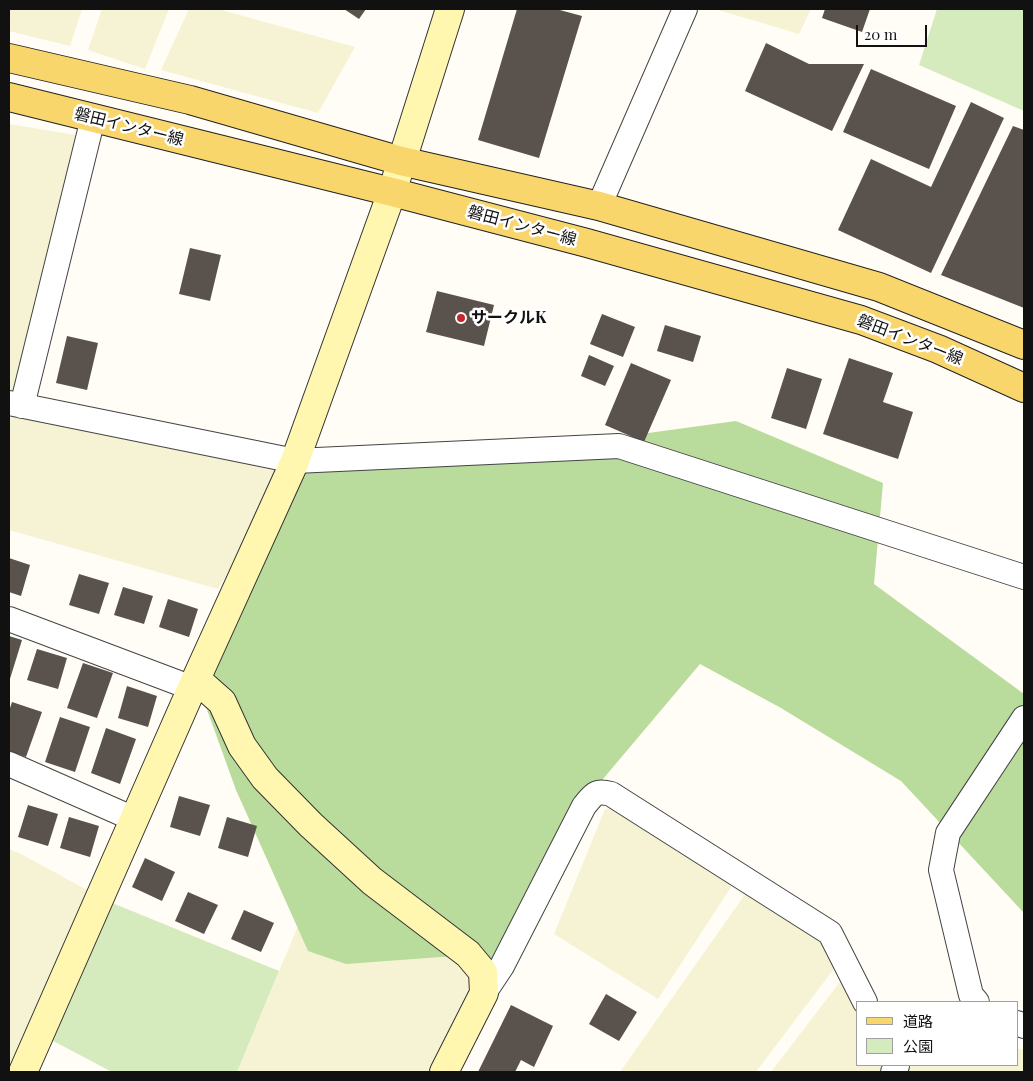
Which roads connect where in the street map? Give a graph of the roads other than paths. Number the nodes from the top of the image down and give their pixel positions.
1 (450, 9) edge
2 (685, 9) edge
3 (9, 58) edge
4 (9, 97) edge
5 (93, 118) junction
6 (401, 161) junction
7 (392, 192) junction
8 (599, 206) junction
9 (1024, 345) edge
10 (1024, 388) edge
11 (16, 405) edge
12 (295, 460) junction
13 (1024, 577) edge
14 (9, 619) edge
15 (194, 684) junction
16 (1024, 718) edge
17 (9, 764) edge
18 (134, 820) junction
19 (484, 993) junction
20 (864, 1001) edge
21 (976, 1001) edge
22 (23, 1072) edge
23 (444, 1072) edge

1 - 6 street
2 - 8 street
3 - 6 main road
4 - 5 main road, 磐田インター線
5 - 7 main road, 磐田インター線
5 - 11 street
6 - 7 street
6 - 8 main road
7 - 10 main road, 磐田インター線
7 - 12 street
8 - 9 main road
11 - 12 street
12 - 13 street
12 - 15 street
14 - 15 street
15 - 18 street
15 - 19 street
16 - 21 street
17 - 18 street
18 - 22 street
19 - 20 street
19 - 23 street

